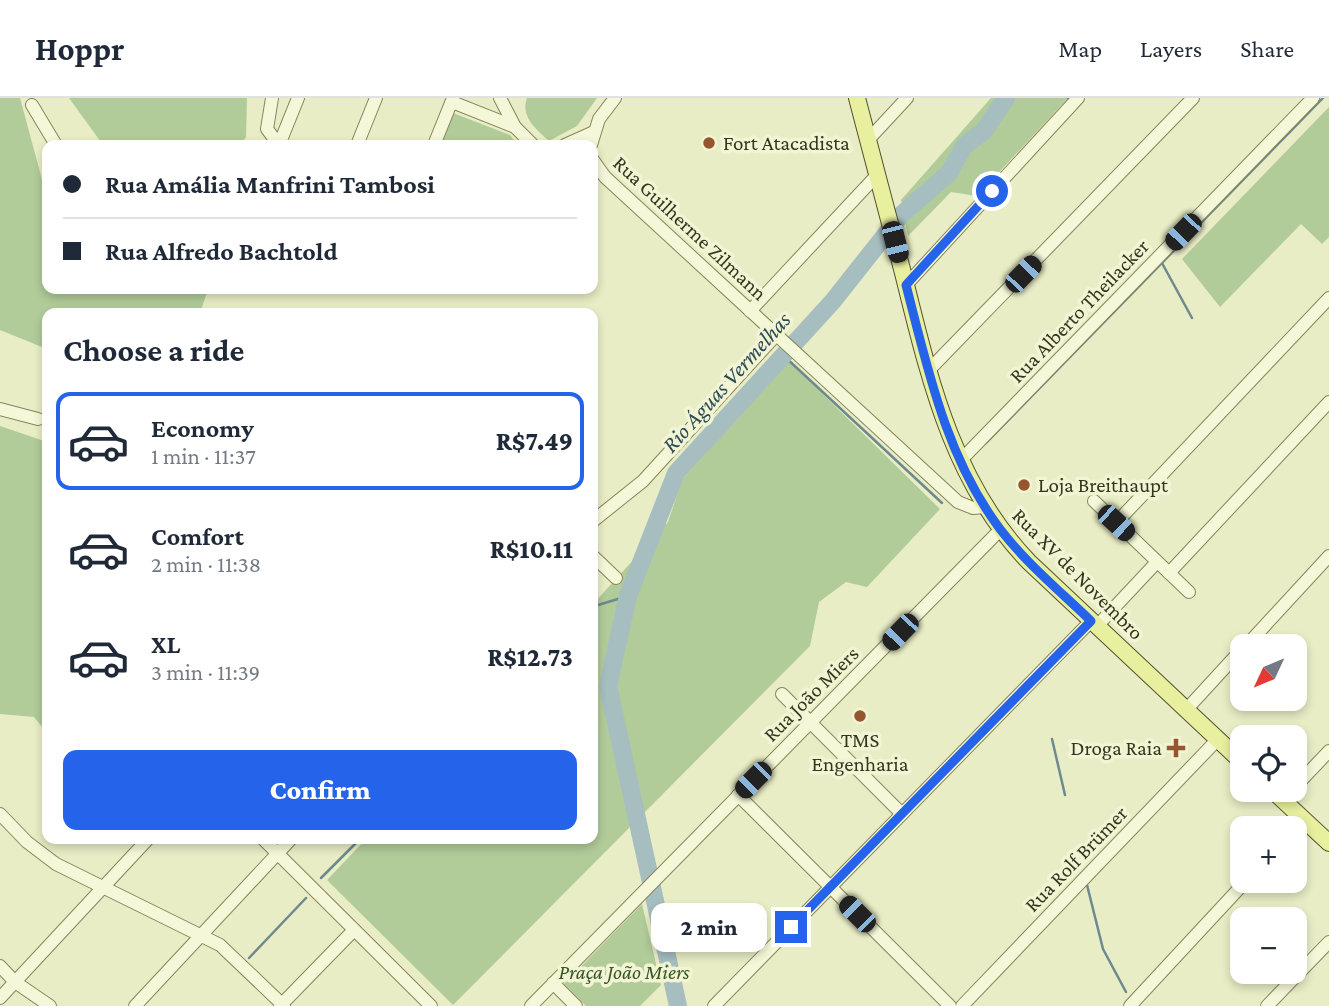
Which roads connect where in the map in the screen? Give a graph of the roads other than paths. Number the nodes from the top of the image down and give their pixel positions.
1 (272, 98) edge
2 (298, 98) edge
3 (376, 98) edge
4 (500, 98) edge
5 (615, 98) edge
6 (857, 98) edge
7 (907, 98) edge
8 (1077, 98) edge
9 (1193, 98) edge
10 (1313, 98) edge
11 (452, 100) edge
12 (32, 104) dead end
13 (515, 127) junction
14 (592, 139) edge
15 (53, 140) edge
16 (275, 140) edge
17 (281, 140) edge
18 (358, 140) edge
19 (436, 140) edge
20 (528, 140) edge
21 (869, 140) junction
22 (598, 167) edge
23 (877, 175) junction
24 (906, 285) junction
25 (1329, 298) edge
26 (750, 311) junction
27 (776, 335) junction
28 (928, 371) junction
29 (1329, 402) edge
30 (0, 409) edge
31 (38, 419) dead end
32 (960, 461) junction
33 (1094, 501) dead end
34 (985, 507) junction
35 (598, 517) edge
36 (1116, 523) junction
37 (1001, 529) junction
38 (1329, 556) edge
39 (598, 561) edge
40 (1157, 562) junction
41 (1169, 573) junction
42 (616, 578) dead end
43 (1189, 592) dead end
44 (1094, 623) junction
45 (1257, 634) edge
46 (1230, 663) edge
47 (782, 694) dead end
48 (1186, 710) junction
49 (811, 722) junction
50 (1218, 739) junction
51 (1230, 750) edge
52 (1329, 751) edge
53 (1307, 772) edge
54 (738, 795) junction
55 (0, 814) edge
56 (902, 814) junction
57 (1307, 829) edge
58 (1329, 843) edge
59 (143, 844) edge
60 (268, 844) edge
61 (286, 844) edge
62 (277, 854) junction
63 (103, 887) junction
64 (830, 887) junction
65 (1235, 893) edge
66 (354, 930) junction
67 (201, 935) junction
68 (1329, 942) edge
69 (0, 966) edge
70 (15, 982) junction
71 (554, 984) junction
72 (0, 998) edge
73 (282, 1005) edge
74 (50, 1006) edge
75 (135, 1006) edge
76 (431, 1006) edge
77 (531, 1006) edge
78 (576, 1006) edge
79 (714, 1006) edge
80 (950, 1006) edge
81 (962, 1006) edge
82 (1130, 1006) edge
83 (1267, 1006) edge

1 - 16 street
2 - 17 street
3 - 18 street
4 - 13 street
5 - 14 street
6 - 21 main road, Rua XV de Novembro
7 - 21 street
8 - 24 street
9 - 28 street
10 - 32 street, Rua Alberto Theilacker
11 - 13 street
11 - 19 street
12 - 15 street
13 - 20 street
21 - 23 main road, Rua XV de Novembro
22 - 26 street, Rua Guilherme Zilmann
23 - 24 main road, Rua XV de Novembro
23 - 26 street
24 - 28 main road, Rua XV de Novembro
25 - 36 street
26 - 27 street, Rua Guilherme Zilmann
27 - 34 street, Rua Guilherme Zilmann
27 - 35 street
28 - 32 main road, Rua XV de Novembro
29 - 41 street
30 - 31 street
32 - 34 main road, Rua XV de Novembro
33 - 36 street
34 - 37 main road, Rua XV de Novembro
36 - 40 street
37 - 44 main road, Rua XV de Novembro
37 - 49 street, Rua João Miers
38 - 45 street
39 - 42 street
40 - 41 street
40 - 44 street
41 - 43 street
44 - 48 main road, Rua XV de Novembro
44 - 56 street
46 - 48 street
47 - 49 street
48 - 50 main road, Rua XV de Novembro
49 - 54 street, Rua João Miers
49 - 56 street
50 - 51 main road, Rua XV de Novembro
50 - 81 street, Rua Rolf Brümer
52 - 53 street
54 - 64 street
54 - 71 street, Rua João Miers
55 - 63 street
56 - 64 street
57 - 58 main road
59 - 63 street
60 - 62 street
61 - 62 street
62 - 66 street
62 - 67 street
63 - 67 street
63 - 70 street
64 - 79 street
64 - 80 street
65 - 82 street
66 - 73 street
66 - 76 street
67 - 73 street
67 - 75 street
68 - 83 street
69 - 70 street
70 - 72 street
70 - 74 street
71 - 77 street, Rua João Miers
71 - 78 street

